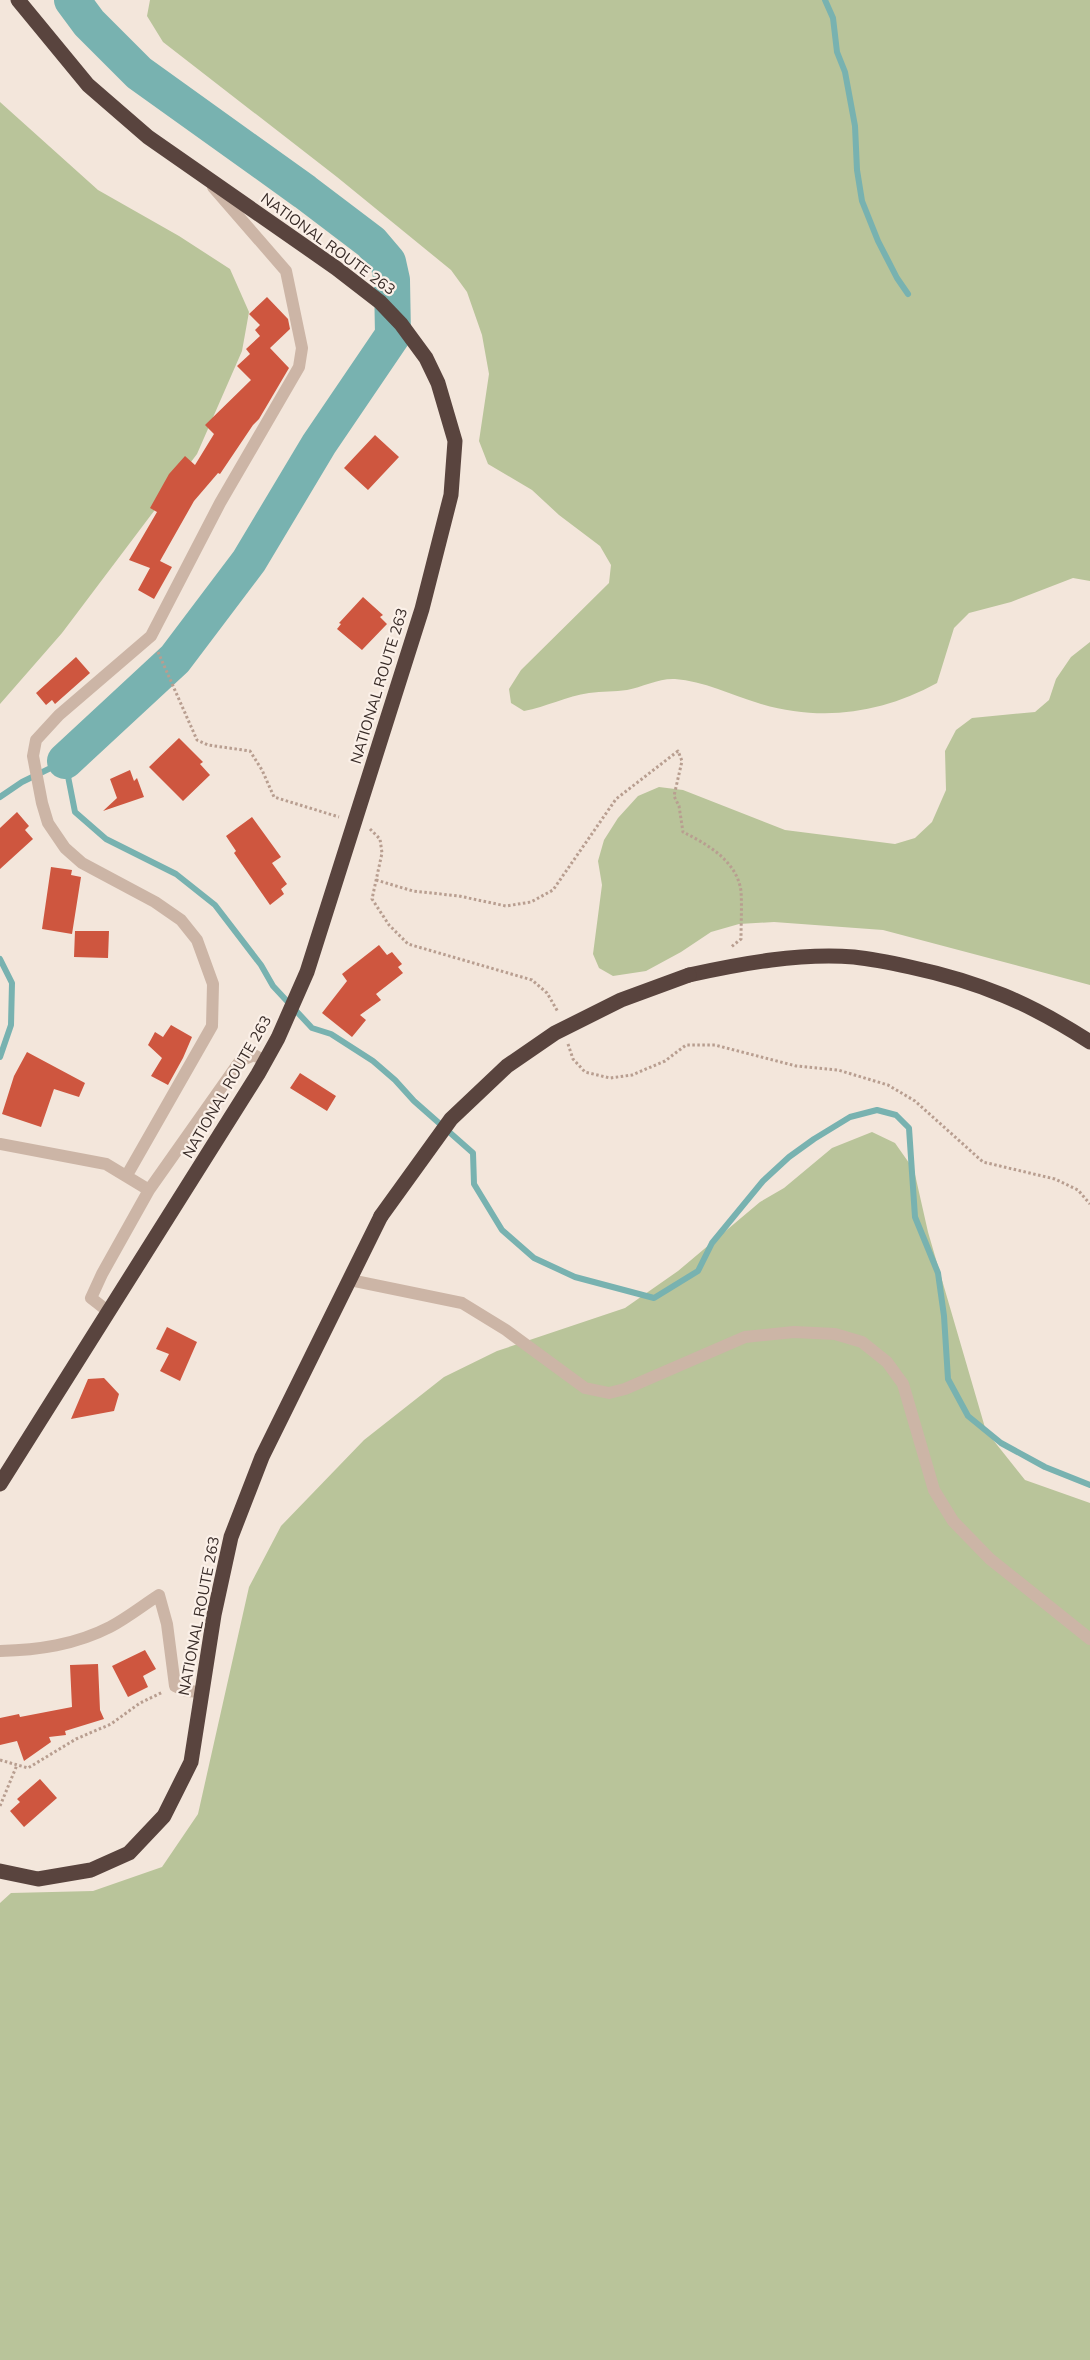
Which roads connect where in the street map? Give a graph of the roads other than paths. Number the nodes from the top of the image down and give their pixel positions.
1 (18, 0) edge
2 (204, 176) junction
3 (1090, 1042) edge
4 (265, 1061) junction
5 (0, 1144) edge
6 (127, 1175) junction
7 (149, 1190) junction
8 (350, 1280) junction
9 (110, 1312) junction
10 (0, 1484) edge
11 (1090, 1639) edge
12 (0, 1651) edge
13 (202, 1692) junction
14 (0, 1871) edge

1 - 2 highway, NATIONAL ROUTE 263
2 - 4 highway, NATIONAL ROUTE 263
2 - 6 street
3 - 8 highway, NATIONAL ROUTE 263, bridge
4 - 7 street
4 - 9 highway, NATIONAL ROUTE 263
5 - 6 street
6 - 7 street
7 - 9 street
8 - 11 street
8 - 13 highway, NATIONAL ROUTE 263
9 - 10 highway, NATIONAL ROUTE 263
12 - 13 street
13 - 14 highway, NATIONAL ROUTE 263

